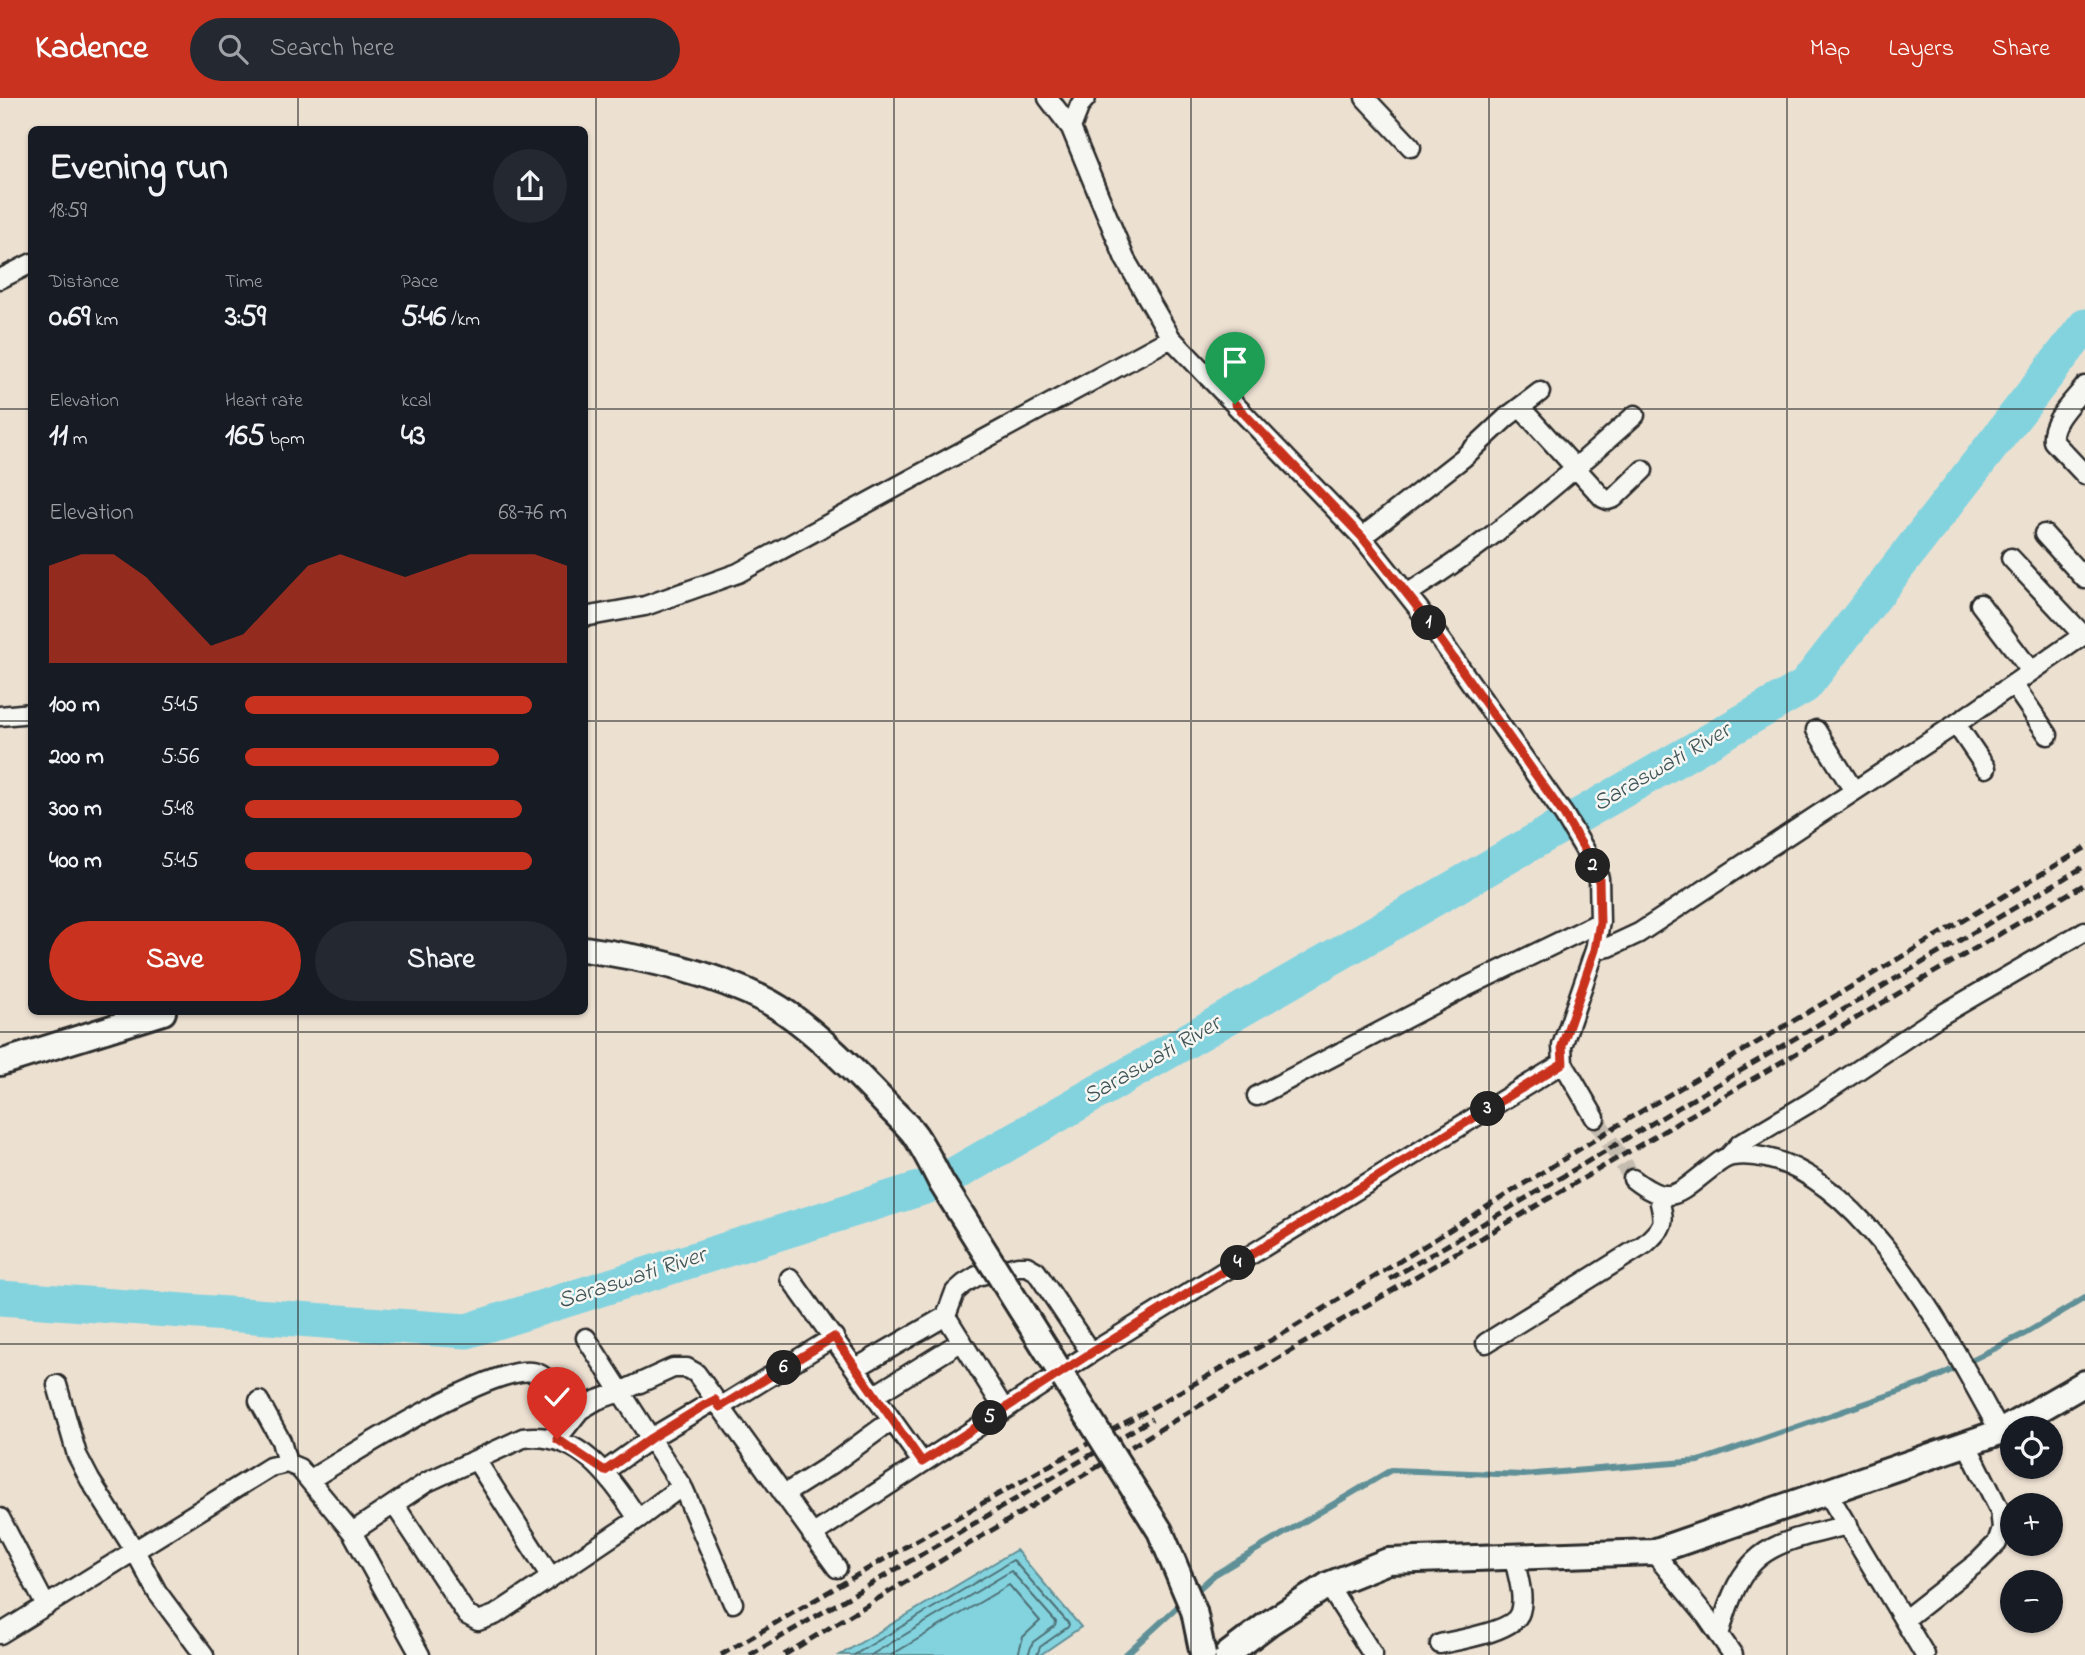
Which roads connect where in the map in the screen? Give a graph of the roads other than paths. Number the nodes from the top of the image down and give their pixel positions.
1 (1048, 98) edge
2 (1086, 98) edge
3 (1365, 98) edge
4 (1071, 128) junction
5 (1411, 147) dead end
6 (28, 265) edge
7 (0, 279) edge
8 (1171, 338) junction
9 (2085, 386) edge
10 (1540, 392) dead end
11 (1520, 407) junction
12 (1635, 415) dead end
13 (1577, 468) junction
14 (1643, 470) dead end
15 (2085, 475) edge
16 (2045, 534) dead end
17 (1362, 537) junction
18 (2011, 558) dead end
19 (2085, 579) edge
20 (1407, 594) junction
21 (1979, 604) dead end
22 (588, 616) edge
23 (2084, 635) edge
24 (2031, 671) junction
25 (2013, 684) junction
26 (28, 713) edge
27 (0, 716) edge
28 (1956, 723) junction
29 (1816, 730) dead end
30 (2048, 735) dead end
31 (1986, 768) dead end
32 (1854, 791) junction
33 (1600, 922) junction
34 (2085, 931) edge
35 (588, 950) edge
36 (1595, 950) junction
37 (153, 1015) edge
38 (0, 1063) edge
39 (1563, 1063) junction
40 (1257, 1096) dead end
41 (1595, 1118) tunnel mouth
42 (1729, 1156) junction
43 (1633, 1179) tunnel mouth
44 (1658, 1194) junction
45 (790, 1278) dead end
46 (946, 1317) junction
47 (834, 1337) junction
48 (586, 1338) dead end
49 (962, 1341) junction
50 (1486, 1343) dead end
51 (1091, 1353) junction
52 (856, 1368) junction
53 (2085, 1383) edge
54 (57, 1385) dead end
55 (620, 1392) junction
56 (875, 1395) junction
57 (259, 1401) dead end
58 (718, 1404) junction
59 (1004, 1409) junction
60 (2028, 1416) edge
61 (892, 1420) junction
62 (571, 1421) junction
63 (2000, 1432) joint
64 (651, 1438) junction
65 (557, 1439) junction
66 (1966, 1443) junction
67 (476, 1460) junction
68 (922, 1462) junction
69 (287, 1463) junction
70 (605, 1471) junction
71 (309, 1480) junction
72 (681, 1486) junction
73 (1827, 1492) junction
74 (783, 1496) junction
75 (394, 1504) junction
76 (0, 1518) edge
77 (638, 1519) junction
78 (1848, 1525) junction
79 (352, 1532) junction
80 (812, 1535) junction
81 (135, 1551) junction
82 (1653, 1552) junction
83 (1514, 1558) junction
84 (836, 1568) dead end
85 (551, 1577) junction
86 (1328, 1585) junction
87 (733, 1603) dead end
88 (46, 1606) junction
89 (1904, 1620) junction
90 (0, 1634) edge
91 (1440, 1644) dead end
92 (1723, 1648) edge
93 (204, 1655) edge
94 (420, 1655) edge
95 (1203, 1655) edge
96 (1227, 1655) edge
97 (1373, 1655) edge
98 (1925, 1655) edge

1 - 4 street
2 - 4 street
3 - 5 street
4 - 8 street
6 - 7 street
8 - 17 street
8 - 22 street
9 - 15 street
10 - 11 street
11 - 13 street
11 - 17 street
12 - 13 street
13 - 14 street
13 - 20 street
16 - 19 street
17 - 20 street
18 - 23 street
20 - 33 street
21 - 24 street
23 - 24 street
24 - 25 street
25 - 28 street
25 - 30 street
26 - 27 street
28 - 31 street
28 - 32 street
29 - 32 street
32 - 36 street
33 - 36 street
33 - 40 street
34 - 42 street
35 - 95 street, bridge
36 - 39 street
37 - 38 street
39 - 41 street
39 - 51 street
42 - 44 street
42 - 63 street
43 - 44 street
44 - 50 street
45 - 47 street
46 - 49 street
46 - 51 street
46 - 52 street
47 - 52 street
47 - 58 street
48 - 55 street
49 - 56 street
49 - 59 street
51 - 59 street
52 - 56 street
53 - 60 street
54 - 81 street
55 - 58 street
55 - 62 street
55 - 64 street
56 - 61 street
57 - 69 street
58 - 64 street
58 - 74 street
59 - 68 street
61 - 68 street
61 - 74 street
62 - 65 street
62 - 71 street
63 - 66 street
64 - 70 street
64 - 72 street
65 - 67 street
65 - 70 street
66 - 73 street
66 - 89 street
67 - 75 street
67 - 85 street
68 - 80 street
69 - 71 street
69 - 81 street
70 - 77 street
71 - 79 street
72 - 77 street
72 - 87 street
73 - 78 street
73 - 82 street
74 - 80 street
75 - 79 street
75 - 85 street
76 - 88 street
77 - 85 street
78 - 89 street
78 - 92 street
79 - 94 street
80 - 84 street
81 - 88 street
81 - 93 street
82 - 83 street
82 - 92 street
83 - 86 street
83 - 91 street
86 - 96 street
86 - 97 street
88 - 90 street
89 - 98 street

